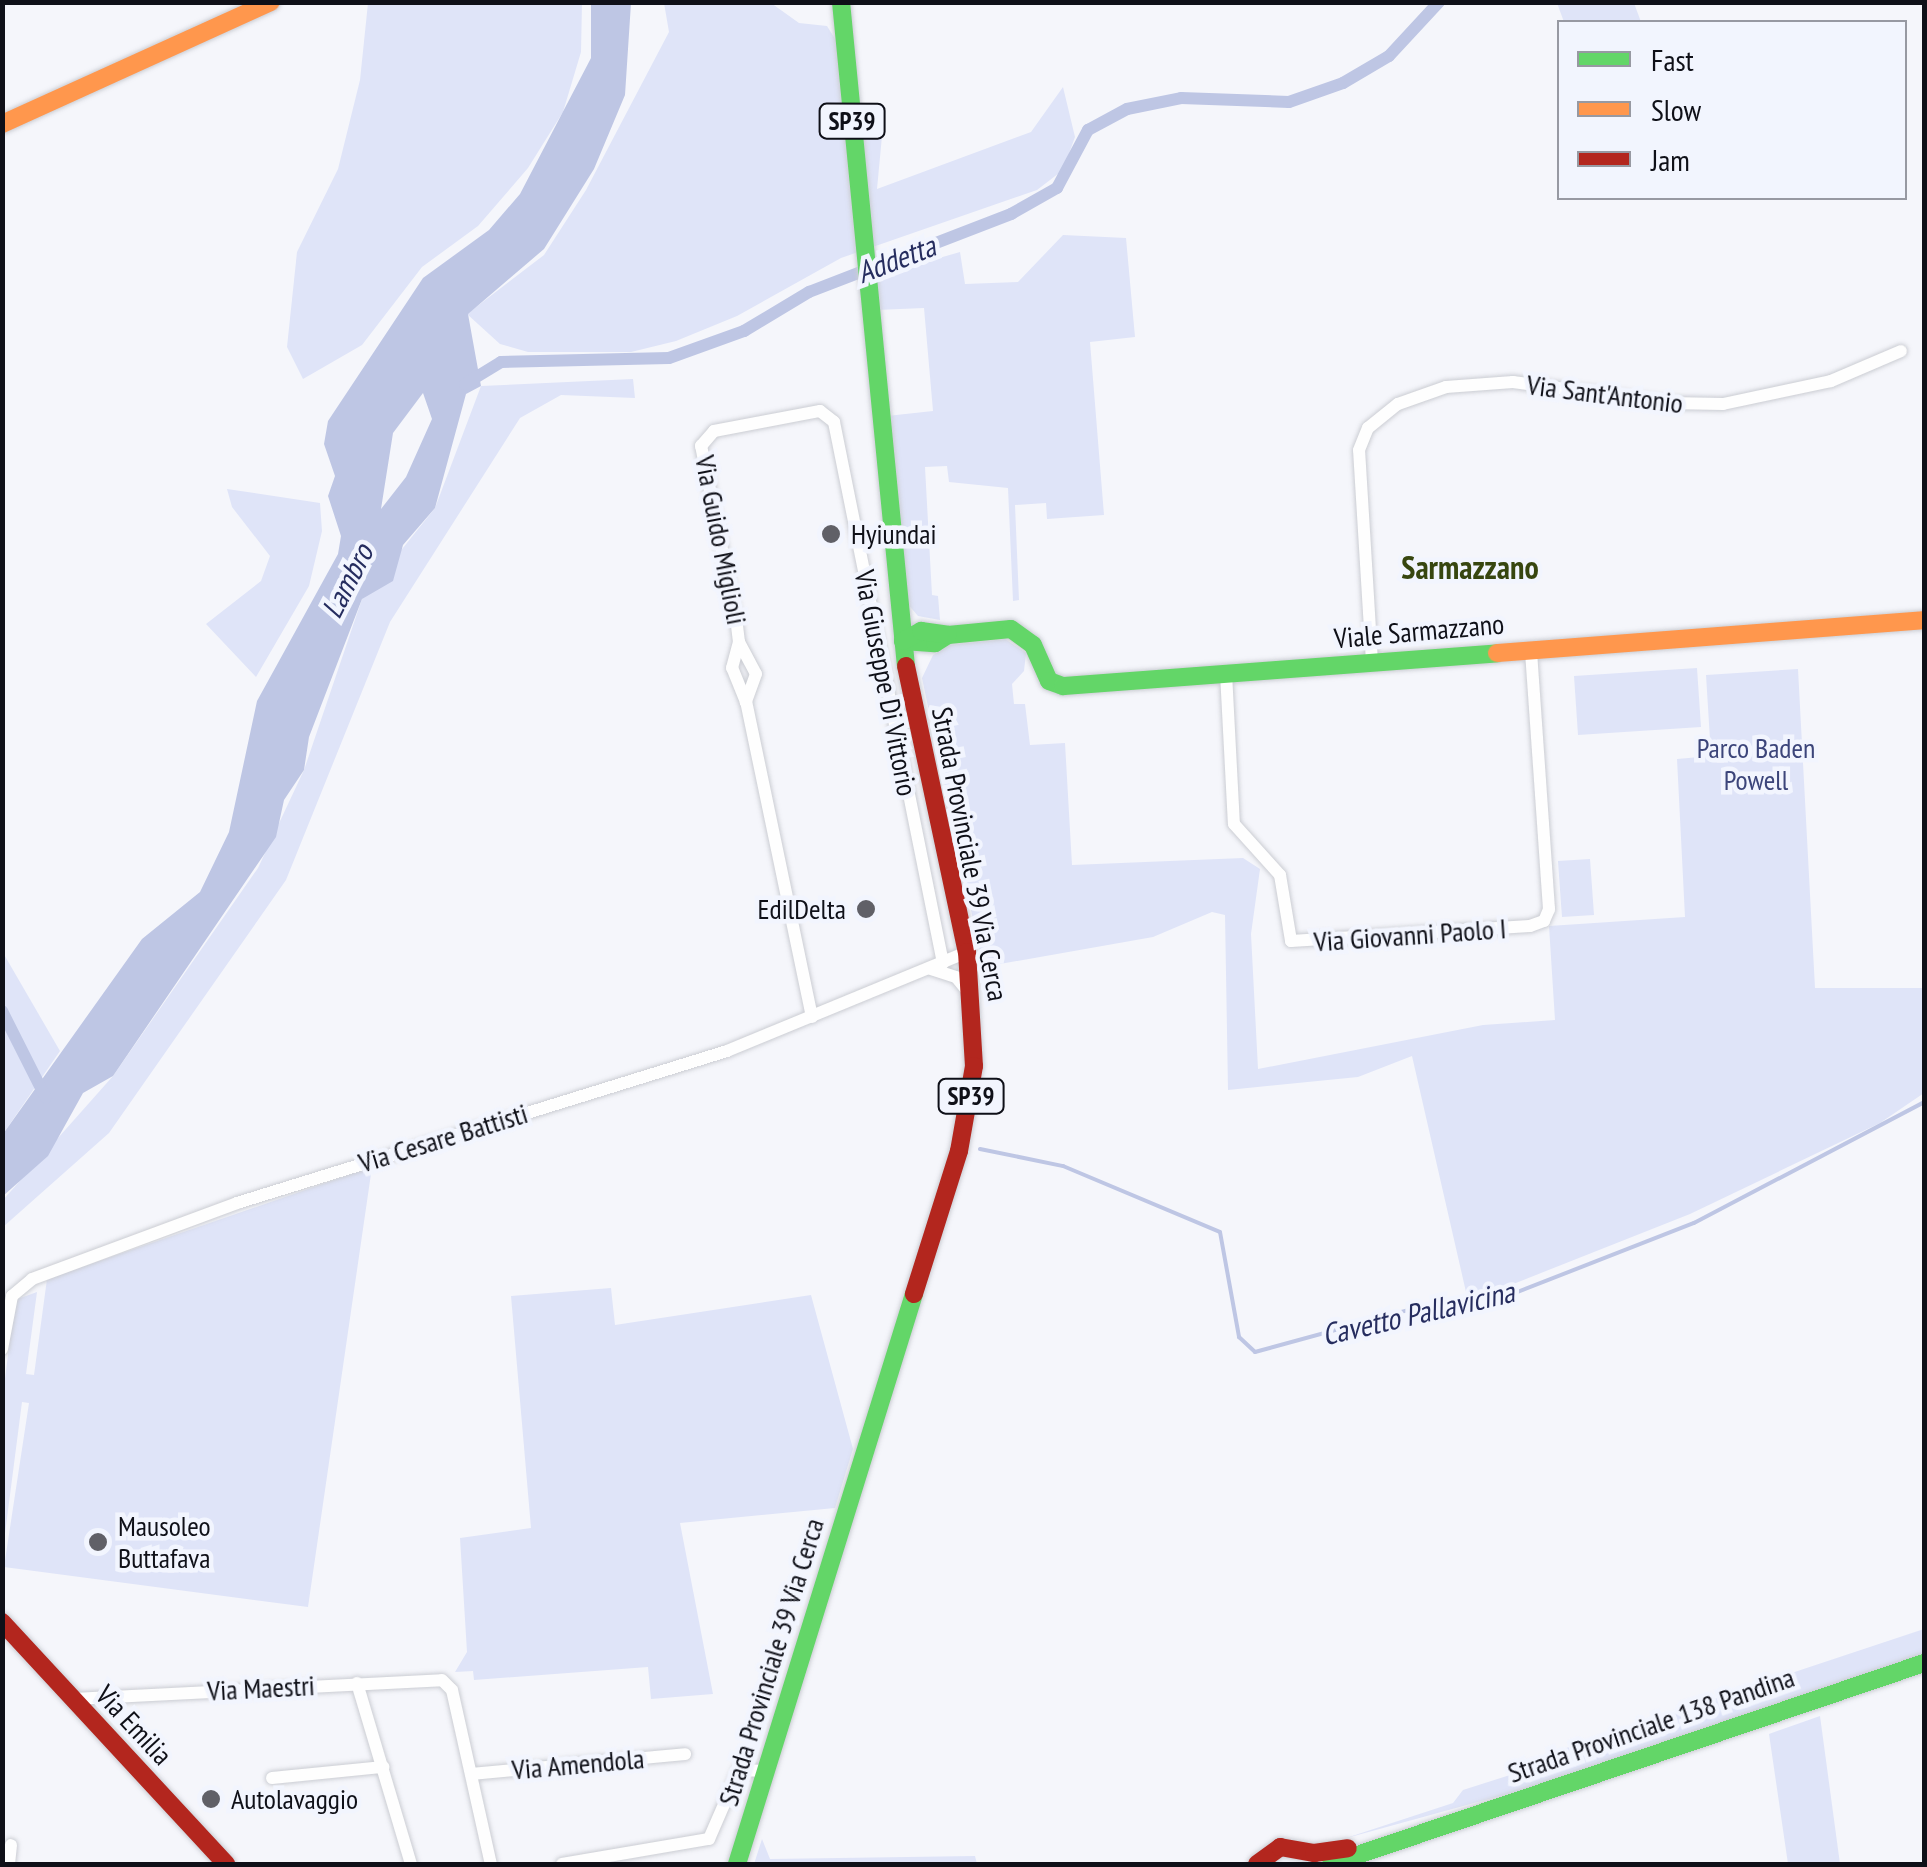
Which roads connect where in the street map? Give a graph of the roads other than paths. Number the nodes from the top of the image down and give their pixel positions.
1 (271, 2) edge
2 (842, 2) edge
3 (2, 124) edge
4 (1901, 351) dead end
5 (820, 411) joint
6 (1924, 620) edge
7 (903, 641) junction
8 (740, 642) junction
9 (1531, 649) junction
10 (1372, 662) junction
11 (1226, 673) junction
12 (746, 702) junction
13 (967, 952) junction
14 (943, 963) junction
15 (929, 969) junction
16 (973, 999) junction
17 (812, 1018) junction
18 (2, 1348) edge
19 (2, 1622) edge
20 (1924, 1663) edge
21 (357, 1683) junction
22 (72, 1699) junction
23 (685, 1754) dead end
24 (383, 1768) junction
25 (766, 1771) junction
26 (471, 1774) junction
27 (272, 1778) dead end
28 (1394, 1838) junction
29 (12, 1845) dead end
30 (1297, 1849) junction
31 (10, 1864) edge
32 (226, 1864) edge
33 (410, 1864) edge
34 (492, 1864) edge
35 (562, 1864) edge
36 (737, 1864) edge
37 (1257, 1864) edge
38 (1313, 1864) edge
39 (1331, 1864) edge

1 - 3 main road
2 - 7 main road, Strada Provinciale 39 Via Cerca / SP39
4 - 10 street, Via Sant'Antonio
5 - 8 street, Via Guido Miglioli
5 - 14 street, Via Giuseppe Di Vittorio
6 - 9 main road, Viale Sarmazzano
7 - 11 main road, Viale Sarmazzano
7 - 13 main road, Strada Provinciale 39 Via Cerca / SP39
8 - 12 street, Via Guido Miglioli
8 - 12 street, Via Guido Miglioli
9 - 10 main road, Viale Sarmazzano
9 - 11 street, Via Giovanni Paolo I
10 - 11 main road, Viale Sarmazzano
12 - 17 street, Via Guido Miglioli
13 - 14 street, Via Cesare Battisti
13 - 16 main road, Strada Provinciale 39 Via Cerca / SP39
14 - 15 street, Via Cesare Battisti
15 - 16 street
15 - 17 street, Via Cesare Battisti
16 - 25 main road, Strada Provinciale 39 Via Cerca / SP39
17 - 18 street, Via Cesare Battisti
19 - 22 main road, Via Emilia
20 - 28 main road, Strada Provinciale 138 Pandina
21 - 22 street, Via Maestri
21 - 24 street
21 - 26 street, Via Maestri
22 - 32 main road, Via Emilia
23 - 26 street, Via Amendola
24 - 27 street
24 - 33 street
25 - 35 street
25 - 36 main road, Strada Provinciale 39 Via Cerca / SP39
26 - 34 street
28 - 30 main road, Strada Provinciale 138 Pandina
28 - 39 main road, Strada Provinciale 138 Pandina
29 - 31 street
30 - 37 main road
30 - 38 main road

